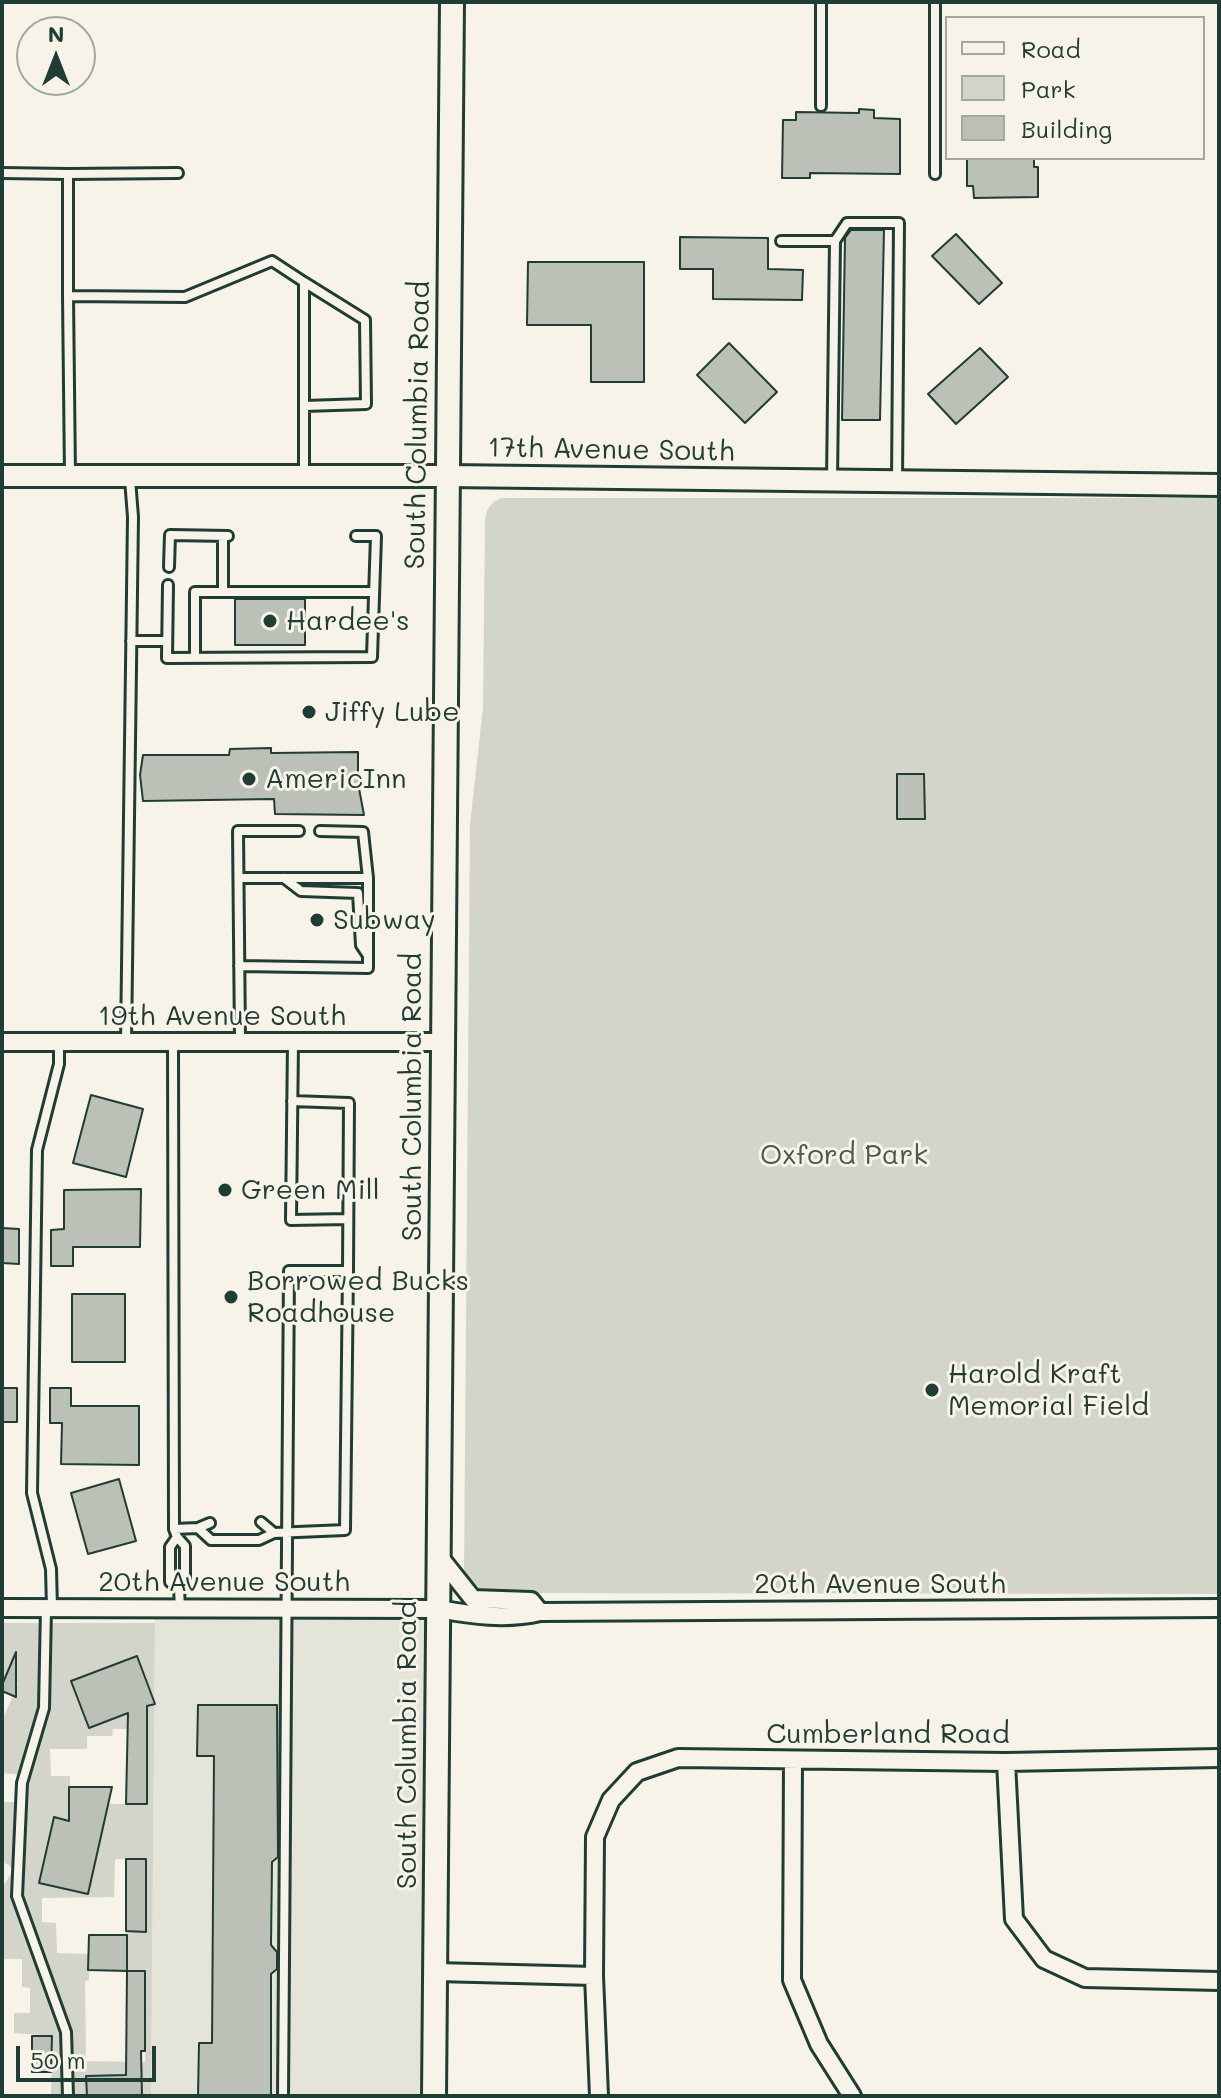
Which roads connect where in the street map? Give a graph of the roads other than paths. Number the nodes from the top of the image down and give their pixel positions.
1 (452, 2) edge
2 (935, 2) edge
3 (821, 4) edge
4 (821, 106) dead end
5 (2, 173) edge
6 (178, 173) dead end
7 (68, 174) junction
8 (935, 174) dead end
9 (781, 241) dead end
10 (835, 241) junction
11 (304, 282) junction
12 (68, 296) junction
13 (304, 406) junction
14 (2, 476) edge
15 (70, 476) junction
16 (130, 476) junction
17 (304, 476) junction
18 (447, 476) junction
19 (831, 481) junction
20 (897, 482) junction
21 (1219, 485) edge
22 (356, 536) dead end
23 (169, 567) dead end
24 (168, 585) dead end
25 (223, 592) junction
26 (374, 592) junction
27 (131, 641) junction
28 (167, 641) junction
29 (195, 658) junction
30 (299, 831) dead end
31 (320, 831) dead end
32 (284, 877) junction
33 (239, 878) junction
34 (368, 878) junction
35 (368, 955) junction
36 (239, 966) junction
37 (2, 1042) edge
38 (59, 1042) junction
39 (126, 1042) junction
40 (173, 1042) junction
41 (240, 1042) junction
42 (293, 1042) junction
43 (442, 1042) junction
44 (292, 1101) junction
45 (348, 1219) junction
46 (348, 1271) junction
47 (261, 1522) dead end
48 (210, 1523) dead end
49 (198, 1528) junction
50 (175, 1533) junction
51 (274, 1533) junction
52 (286, 1533) junction
53 (438, 1555) junction
54 (179, 1589) junction
55 (2, 1608) edge
56 (49, 1608) junction
57 (180, 1608) junction
58 (1219, 1608) edge
59 (287, 1609) junction
60 (438, 1609) junction
61 (540, 1612) junction
62 (1219, 1758) edge
63 (793, 1760) junction
64 (1006, 1762) junction
65 (436, 1972) junction
66 (594, 1976) junction
67 (1219, 1981) edge
68 (68, 2096) edge
69 (283, 2096) edge
70 (434, 2096) edge
71 (599, 2096) edge
72 (852, 2096) edge

1 - 18 main road, South Columbia Road
2 - 8 lane
3 - 4 lane
5 - 7 lane
6 - 7 lane
7 - 12 lane
9 - 10 lane
10 - 19 lane
10 - 20 lane
11 - 12 lane
11 - 13 lane
11 - 13 lane
12 - 15 lane
13 - 17 lane
14 - 15 street, 17th Avenue South
15 - 16 street, 17th Avenue South
16 - 17 street, 17th Avenue South
16 - 27 lane
17 - 18 street, 17th Avenue South
18 - 19 street, 17th Avenue South
18 - 43 main road, South Columbia Road
19 - 20 street, 17th Avenue South
20 - 21 street, 17th Avenue South
22 - 26 lane
23 - 25 lane
24 - 28 lane
25 - 26 lane
25 - 29 lane
26 - 29 lane
27 - 28 lane
27 - 39 lane
28 - 29 lane
30 - 33 lane
31 - 34 lane
32 - 33 lane
32 - 34 lane
32 - 35 lane
33 - 36 lane
34 - 35 lane
35 - 36 lane
36 - 41 lane
37 - 38 street, 19th Avenue South
38 - 39 street, 19th Avenue South
38 - 56 lane
39 - 40 street, 19th Avenue South
40 - 41 street, 19th Avenue South
40 - 50 lane
41 - 42 street, 19th Avenue South
42 - 43 street, 19th Avenue South
42 - 44 lane
43 - 53 main road, South Columbia Road
44 - 45 lane
44 - 45 lane
45 - 46 lane
46 - 52 lane
46 - 52 lane
47 - 51 lane
48 - 49 lane
49 - 50 lane
49 - 51 lane
50 - 54 lane
50 - 54 lane
51 - 52 lane
52 - 59 lane
53 - 60 main road, South Columbia Road
53 - 61 street, 20th Avenue South
54 - 57 lane
55 - 56 street, 20th Avenue South
56 - 57 street, 20th Avenue South
56 - 68 lane
57 - 59 street, 20th Avenue South
58 - 61 street, 20th Avenue South
59 - 60 street, 20th Avenue South
59 - 69 lane
60 - 61 street, 20th Avenue South
60 - 65 main road, South Columbia Road
62 - 64 street, Cumberland Road
63 - 64 street, Cumberland Road
63 - 66 street, Cumberland Road
63 - 72 street
64 - 67 street
65 - 66 street
65 - 70 main road, South Columbia Road
66 - 71 street

